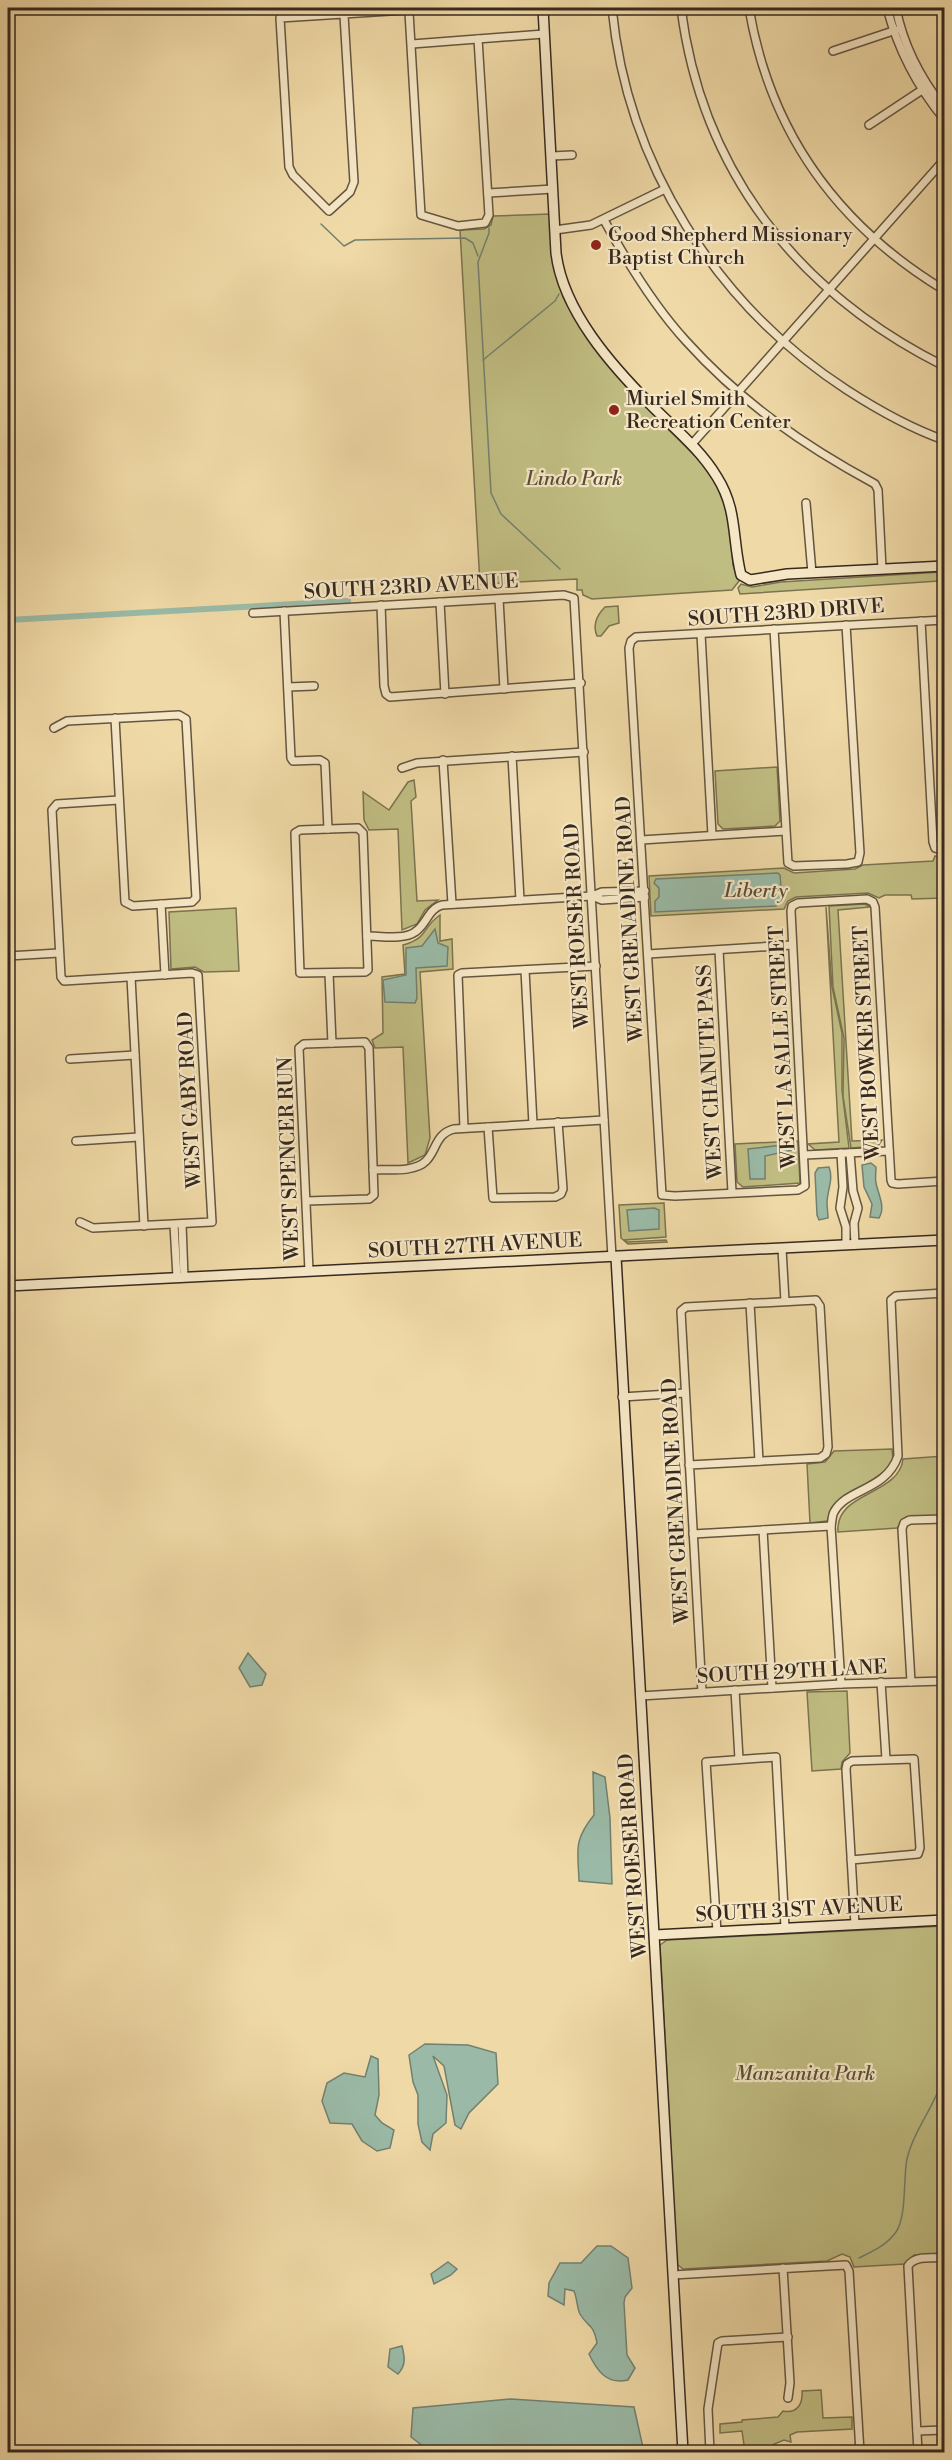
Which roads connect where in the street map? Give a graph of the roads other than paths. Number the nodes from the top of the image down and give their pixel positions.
1 (543, 8) edge
2 (612, 8) edge
3 (681, 8) edge
4 (749, 8) edge
5 (887, 8) edge
6 (896, 8) edge
7 (344, 11) edge
8 (897, 30) junction
9 (544, 34) junction
10 (478, 39) junction
11 (412, 44) junction
12 (833, 51) dead end
13 (925, 88) junction
14 (945, 108) edge
15 (945, 119) edge
16 (869, 125) dead end
17 (572, 155) dead end
18 (552, 156) junction
19 (945, 160) edge
20 (553, 189) junction
21 (665, 189) junction
22 (488, 194) junction
23 (604, 220) junction
24 (555, 230) junction
25 (874, 240) junction
26 (945, 290) edge
27 (829, 291) junction
28 (783, 342) junction
29 (945, 366) edge
30 (738, 393) junction
31 (945, 440) edge
32 (692, 444) junction
33 (806, 503) dead end
34 (945, 566) edge
35 (882, 569) junction
36 (812, 573) junction
37 (571, 596) joint
38 (499, 599) junction
39 (440, 602) junction
40 (381, 605) junction
41 (284, 611) junction
42 (253, 613) dead end
43 (945, 620) edge
44 (921, 621) junction
45 (846, 625) junction
46 (774, 629) junction
47 (701, 634) junction
48 (631, 641) joint
49 (580, 683) junction
50 (314, 686) dead end
51 (288, 687) junction
52 (504, 689) junction
53 (445, 693) junction
54 (115, 718) junction
55 (54, 728) dead end
56 (584, 752) junction
57 (512, 756) junction
58 (443, 760) junction
59 (402, 768) dead end
60 (120, 800) junction
61 (327, 829) junction
62 (785, 831) junction
63 (712, 835) junction
64 (641, 840) junction
65 (945, 850) edge
66 (645, 894) junction
67 (592, 896) junction
68 (520, 900) junction
69 (873, 902) joint
70 (161, 904) junction
71 (452, 904) junction
72 (367, 936) junction
73 (792, 945) junction
74 (719, 950) junction
75 (59, 953) junction
76 (648, 954) junction
77 (8, 956) edge
78 (596, 966) junction
79 (525, 970) junction
80 (329, 973) junction
81 (165, 975) junction
82 (130, 977) junction
83 (332, 1043) junction
84 (135, 1055) junction
85 (70, 1059) dead end
86 (604, 1120) junction
87 (558, 1122) junction
88 (533, 1124) junction
89 (488, 1126) junction
90 (464, 1128) junction
91 (139, 1137) junction
92 (76, 1141) dead end
93 (889, 1150) junction
94 (842, 1153) junction
95 (850, 1153) junction
96 (804, 1155) junction
97 (373, 1170) junction
98 (945, 1181) edge
99 (732, 1192) junction
100 (306, 1201) junction
101 (80, 1222) dead end
102 (178, 1224) junction
103 (144, 1226) junction
104 (945, 1240) edge
105 (850, 1245) junction
106 (782, 1249) junction
107 (614, 1257) junction
108 (309, 1271) junction
109 (181, 1277) junction
110 (8, 1286) edge
111 (945, 1293) edge
112 (785, 1301) junction
113 (750, 1303) junction
114 (685, 1393) junction
115 (622, 1397) junction
116 (759, 1461) junction
117 (689, 1465) junction
118 (945, 1519) edge
119 (831, 1526) junction
120 (763, 1530) junction
121 (693, 1534) junction
122 (945, 1681) edge
123 (881, 1682) junction
124 (911, 1682) junction
125 (841, 1683) junction
126 (772, 1688) junction
127 (735, 1690) junction
128 (702, 1692) junction
129 (640, 1696) junction
130 (739, 1759) junction
131 (886, 1759) junction
132 (851, 1860) junction
133 (945, 1920) edge
134 (855, 1925) junction
135 (785, 1928) junction
136 (717, 1932) junction
137 (655, 1935) junction
138 (945, 2258) edge
139 (783, 2268) junction
140 (673, 2275) junction
141 (788, 2337) junction
142 (788, 2398) dead end
143 (945, 2430) edge
144 (917, 2431) junction
145 (682, 2452) edge
146 (710, 2452) edge
147 (861, 2452) edge
148 (918, 2452) edge

1 - 9 street
2 - 21 street
3 - 27 street
4 - 25 street
5 - 8 street
6 - 8 street
7 - 7 street
7 - 11 street
8 - 12 street
8 - 13 street
9 - 10 street
9 - 18 street
10 - 11 street
10 - 22 street
11 - 22 street
13 - 14 street
13 - 15 street
13 - 16 street
17 - 18 street
18 - 20 street
19 - 25 street
20 - 22 street
20 - 24 street
21 - 23 street
21 - 28 street
23 - 24 street
23 - 30 street
24 - 32 street
25 - 26 street
25 - 27 street
27 - 28 street
27 - 29 street
28 - 30 street
28 - 31 street
30 - 32 street
30 - 35 street
32 - 36 street
33 - 36 street
34 - 35 street
35 - 36 street
37 - 38 street, SOUTH 23RD AVENUE
37 - 49 street, WEST ROESER ROAD
38 - 39 street, SOUTH 23RD AVENUE
38 - 52 street
39 - 40 street, SOUTH 23RD AVENUE
39 - 53 street
40 - 41 street, SOUTH 23RD AVENUE
40 - 53 street
41 - 42 street, SOUTH 23RD AVENUE
41 - 51 street
43 - 44 street, SOUTH 23RD DRIVE
44 - 45 street, SOUTH 23RD DRIVE
44 - 65 street
45 - 46 street, SOUTH 23RD DRIVE
45 - 62 street
46 - 47 street, SOUTH 23RD DRIVE
46 - 62 street
47 - 48 street, SOUTH 23RD DRIVE
47 - 63 street
48 - 64 street, WEST GRENADINE ROAD
49 - 52 street
49 - 56 street, WEST ROESER ROAD
50 - 51 street
51 - 61 street
52 - 53 street
54 - 55 street
54 - 60 street
54 - 70 street
56 - 57 street
56 - 67 street, WEST ROESER ROAD
57 - 58 street
57 - 68 street
58 - 59 street
58 - 71 street
60 - 70 street
60 - 75 street
61 - 72 street
61 - 80 street
62 - 63 street
63 - 64 street
64 - 66 street, WEST GRENADINE ROAD
66 - 67 street
66 - 76 street, WEST GRENADINE ROAD
67 - 68 street
67 - 78 street, WEST ROESER ROAD
68 - 71 street
69 - 73 street, WEST LA SALLE STREET
69 - 93 street, WEST BOWKER STREET
70 - 81 street
71 - 72 street
72 - 80 street
73 - 74 street
73 - 96 street, WEST LA SALLE STREET
74 - 76 street
74 - 99 street, WEST CHANUTE PASS
75 - 77 street
75 - 82 street
76 - 99 street, WEST GRENADINE ROAD
78 - 79 street
78 - 86 street, WEST ROESER ROAD
79 - 88 street
79 - 90 street
80 - 83 street
81 - 82 street
81 - 102 street, WEST GABY ROAD
82 - 84 street
83 - 97 street
83 - 100 street, WEST SPENCER RUN
84 - 85 street
84 - 91 street
86 - 87 street
86 - 107 street, WEST ROESER ROAD
87 - 88 street
87 - 89 street
88 - 89 street
89 - 90 street
90 - 97 street
91 - 92 street
91 - 103 street
93 - 95 street
93 - 98 street, WEST BOWKER STREET
94 - 95 street
94 - 96 street
94 - 105 street
95 - 105 street
96 - 99 street, WEST LA SALLE STREET
97 - 100 street
100 - 108 street, WEST SPENCER RUN
101 - 103 street
102 - 103 street
102 - 109 street
104 - 105 street, SOUTH 27TH AVENUE
105 - 106 street, SOUTH 27TH AVENUE
106 - 107 street, SOUTH 27TH AVENUE
106 - 112 street
107 - 108 street, SOUTH 27TH AVENUE
107 - 115 street, WEST ROESER ROAD
108 - 109 street, SOUTH 27TH AVENUE
109 - 110 street, SOUTH 27TH AVENUE
111 - 119 street
112 - 113 street
112 - 116 street
113 - 114 street, WEST GRENADINE ROAD
113 - 116 street
114 - 115 street
114 - 117 street, WEST GRENADINE ROAD
115 - 129 street, WEST ROESER ROAD
116 - 117 street
117 - 121 street, WEST GRENADINE ROAD
118 - 124 street
119 - 120 street
119 - 125 street
120 - 121 street
120 - 126 street
121 - 128 street, WEST GRENADINE ROAD
122 - 124 street, SOUTH 29TH LANE
123 - 124 street, SOUTH 29TH LANE
123 - 125 street, SOUTH 29TH LANE
123 - 131 street
125 - 126 street, SOUTH 29TH LANE
126 - 127 street, SOUTH 29TH LANE
127 - 128 street, SOUTH 29TH LANE
127 - 130 street
128 - 129 street, SOUTH 29TH LANE
129 - 137 street, WEST ROESER ROAD
130 - 135 street
130 - 136 street
131 - 132 street
131 - 132 street
132 - 134 street
133 - 134 street, SOUTH 31ST AVENUE
134 - 135 street, SOUTH 31ST AVENUE
135 - 136 street, SOUTH 31ST AVENUE
136 - 137 street, SOUTH 31ST AVENUE
137 - 140 street, WEST ROESER ROAD
138 - 144 street
139 - 140 street
139 - 141 street
139 - 147 street
140 - 145 street, WEST ROESER ROAD
141 - 142 street
141 - 146 street
143 - 144 street
144 - 148 street

